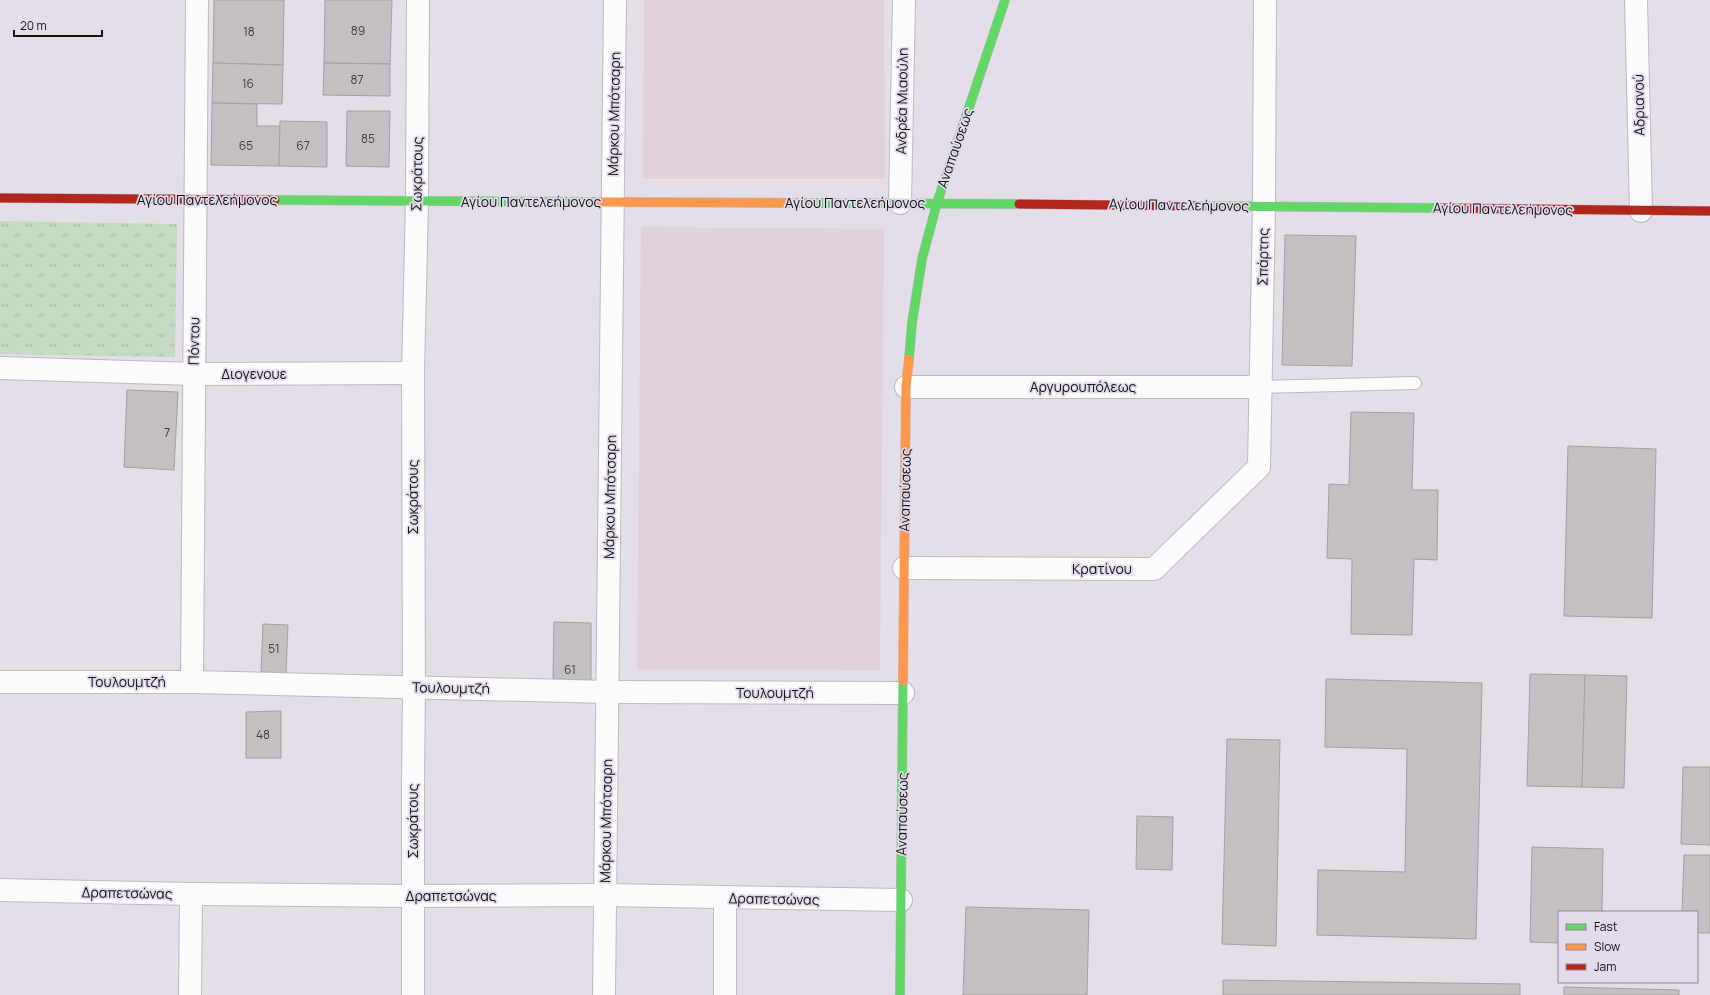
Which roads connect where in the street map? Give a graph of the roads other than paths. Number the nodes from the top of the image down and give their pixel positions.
1 (197, 0) edge
2 (418, 0) edge
3 (615, 0) edge
4 (904, 0) edge
5 (1005, 0) edge
6 (1265, 0) edge
7 (1636, 0) edge
8 (0, 198) edge
9 (196, 200) junction
10 (417, 201) junction
11 (613, 202) junction
12 (900, 203) junction
13 (937, 203) junction
14 (1264, 206) junction
15 (1641, 211) junction
16 (1710, 211) edge
17 (0, 368) edge
18 (413, 373) junction
19 (194, 374) junction
20 (1415, 383) dead end
21 (906, 387) junction
22 (1260, 387) junction
23 (1259, 466) joint
24 (904, 568) junction
25 (0, 682) edge
26 (192, 682) junction
27 (414, 688) junction
28 (608, 692) junction
29 (903, 693) junction
30 (0, 890) edge
31 (191, 894) junction
32 (412, 896) junction
33 (605, 896) junction
34 (725, 898) junction
35 (901, 900) junction
36 (190, 995) edge
37 (413, 995) edge
38 (604, 995) edge
39 (725, 995) edge
40 (900, 995) edge

1 - 9 street, Πόντου
2 - 10 street, Σωκράτους
3 - 11 street, Μάρκου Μπότσαρη
4 - 12 street, Ανδρέα Μιαούλη
5 - 13 street, Αναπαύσεως
6 - 14 street, Σπάρτης
7 - 15 street, Αδριανού
8 - 9 street, Αγίου Παντελεήμονος
9 - 10 street, Αγίου Παντελεήμονος
9 - 19 street, Πόντου
10 - 11 street, Αγίου Παντελεήμονος
10 - 18 street, Σωκράτους
11 - 12 street, Αγίου Παντελεήμονος
11 - 28 street, Μάρκου Μπότσαρη
12 - 13 street, Αγίου Παντελεήμονος
13 - 14 street, Αγίου Παντελεήμονος
13 - 21 street, Αναπαύσεως
14 - 15 street, Αγίου Παντελεήμονος
14 - 22 street, Σπάρτης
15 - 16 street, Αγίου Παντελεήμονος
17 - 19 street, Διογενουε
18 - 19 street, Διογενουε
18 - 27 street, Σωκράτους
19 - 26 street, Πόντου
20 - 22 lane
21 - 22 street, Αργυρουπόλεως
21 - 24 street, Αναπαύσεως
22 - 23 street, Σπάρτης
23 - 24 street, Κρατίνου
24 - 29 street, Αναπαύσεως
25 - 26 street, Τουλουμτζή
26 - 27 street, Τουλουμτζή
27 - 28 street, Τουλουμτζή
27 - 32 street, Σωκράτους
28 - 29 street, Τουλουμτζή
28 - 33 street, Μάρκου Μπότσαρη
29 - 35 street, Αναπαύσεως
30 - 31 street, Δραπετσώνας
31 - 32 street, Δραπετσώνας
31 - 36 street
32 - 33 street, Δραπετσώνας
32 - 37 street, Σωκράτους
33 - 34 street, Δραπετσώνας
33 - 38 street, Μάρκου Μπότσαρη
34 - 35 street, Δραπετσώνας
34 - 39 street
35 - 40 street, Αναπαύσεως

